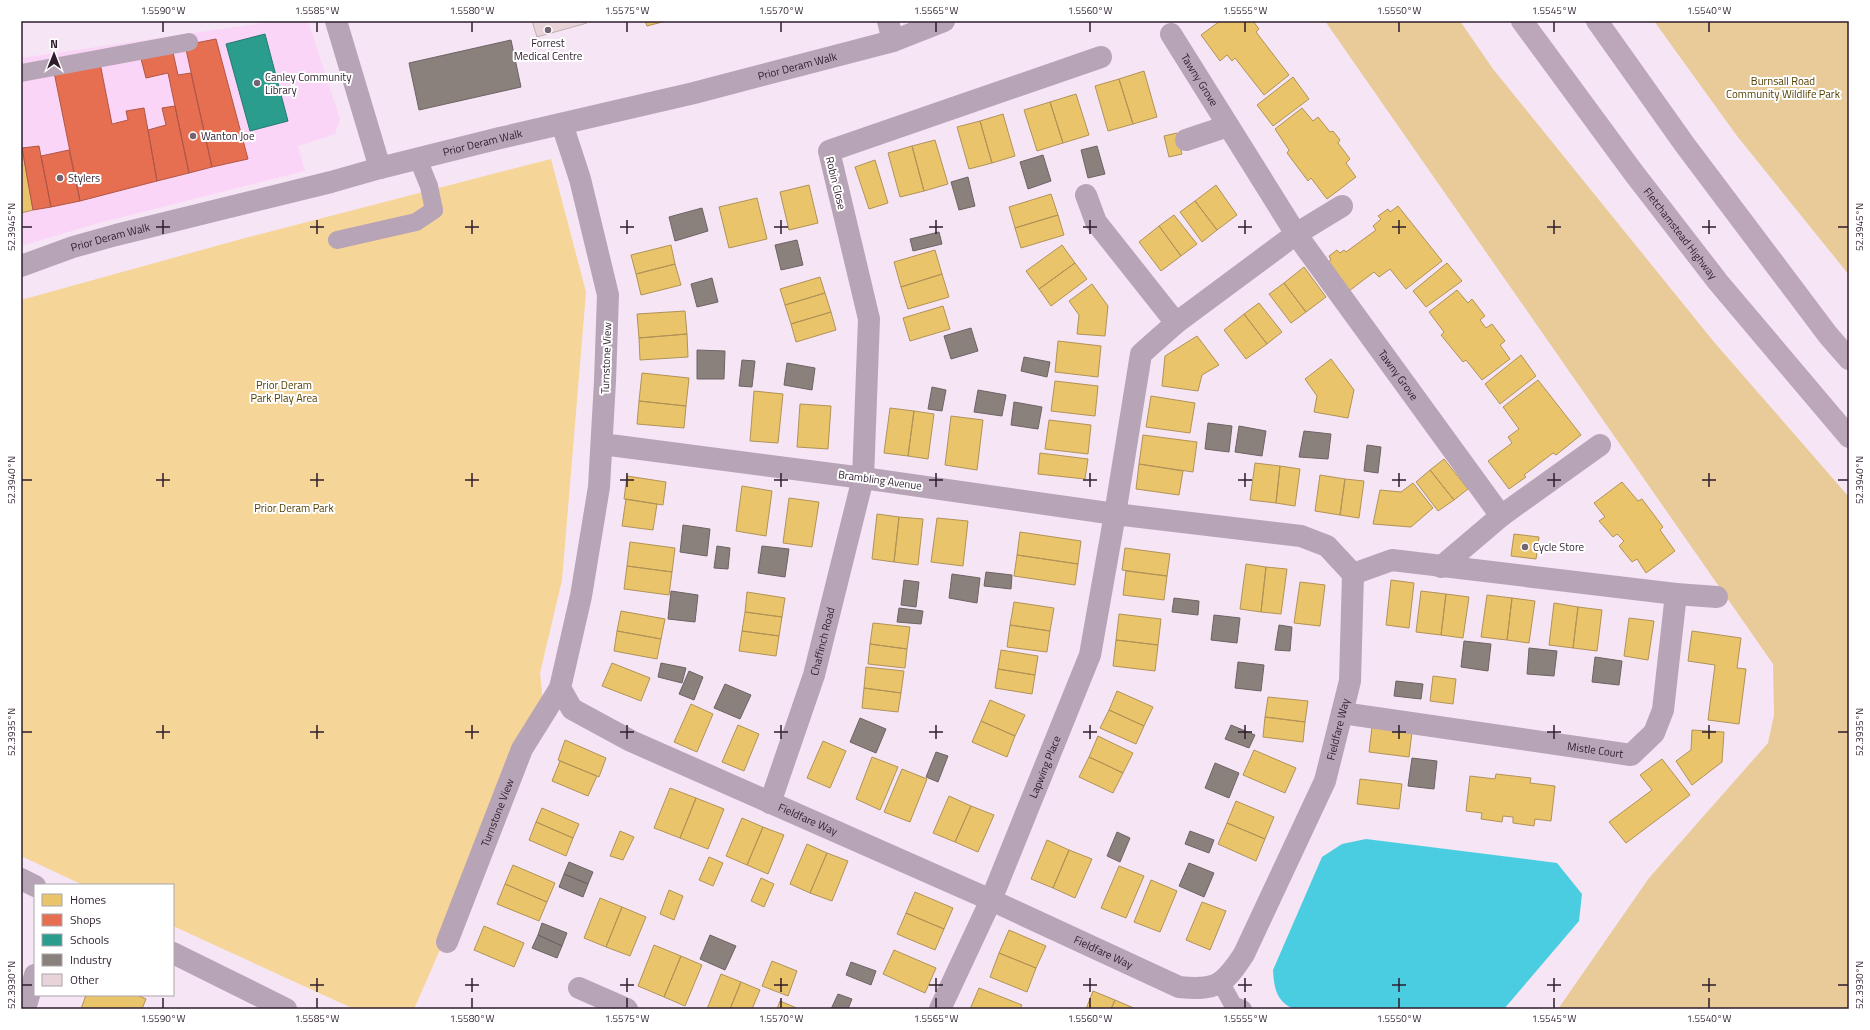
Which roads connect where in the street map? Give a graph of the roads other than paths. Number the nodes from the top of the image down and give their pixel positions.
1 (336, 21) edge
2 (944, 21) edge
3 (1522, 21) edge
4 (1597, 21) edge
5 (891, 31) edge
6 (1171, 34) dead end
7 (189, 42) dead end
8 (1101, 57) dead end
9 (21, 73) edge
10 (562, 124) junction
11 (1228, 126) junction
12 (1186, 140) dead end
13 (418, 159) junction
14 (380, 168) junction
15 (1086, 195) dead end
16 (1342, 206) dead end
17 (1296, 234) junction
18 (336, 240) dead end
19 (21, 266) edge
20 (1176, 323) junction
21 (1849, 359) edge
22 (1849, 437) edge
23 (602, 444) junction
24 (1600, 445) dead end
25 (863, 478) junction
26 (1115, 514) junction
27 (1502, 516) junction
28 (1441, 566) junction
29 (1353, 574) junction
30 (1676, 594) junction
31 (1717, 597) dead end
32 (560, 688) junction
33 (1342, 713) junction
34 (770, 802) junction
35 (21, 879) edge
36 (34, 886) edge
37 (991, 900) junction
38 (447, 942) dead end
39 (174, 953) edge
40 (34, 978) edge
41 (1221, 983) junction
42 (579, 988) dead end
43 (25, 1009) edge
44 (286, 1009) edge
45 (626, 1009) edge
46 (940, 1009) edge
47 (1244, 1009) edge

1 - 14 street
2 - 5 street, Prior Deram Walk
3 - 22 highway, Fletchamstead Highway
4 - 21 highway
5 - 10 street, Prior Deram Walk
6 - 11 street, Tawny Grove
7 - 9 lane
8 - 25 street, Robin Close
10 - 13 street, Prior Deram Walk
10 - 23 street, Turnstone View
11 - 12 street
11 - 17 street, Tawny Grove
13 - 14 street, Prior Deram Walk
13 - 18 lane
14 - 19 street, Prior Deram Walk
15 - 20 street
16 - 17 street
17 - 20 street
17 - 27 street, Tawny Grove
20 - 26 street
23 - 25 street, Brambling Avenue
23 - 32 street, Turnstone View
24 - 27 street
25 - 26 street, Brambling Avenue
25 - 34 street, Chaffinch Road
26 - 29 street, Brambling Avenue
26 - 37 street, Lapwing Place
27 - 28 street
28 - 29 street
28 - 30 street
29 - 33 street, Fieldfare Way
30 - 31 street
30 - 33 street, Mistle Court
32 - 34 street, Fieldfare Way
32 - 38 street, Turnstone View
33 - 41 street, Fieldfare Way
34 - 37 street, Fieldfare Way
35 - 36 street
37 - 41 street, Fieldfare Way
37 - 46 street, Lapwing Place
39 - 44 street
40 - 43 street
41 - 47 lane
42 - 45 street

